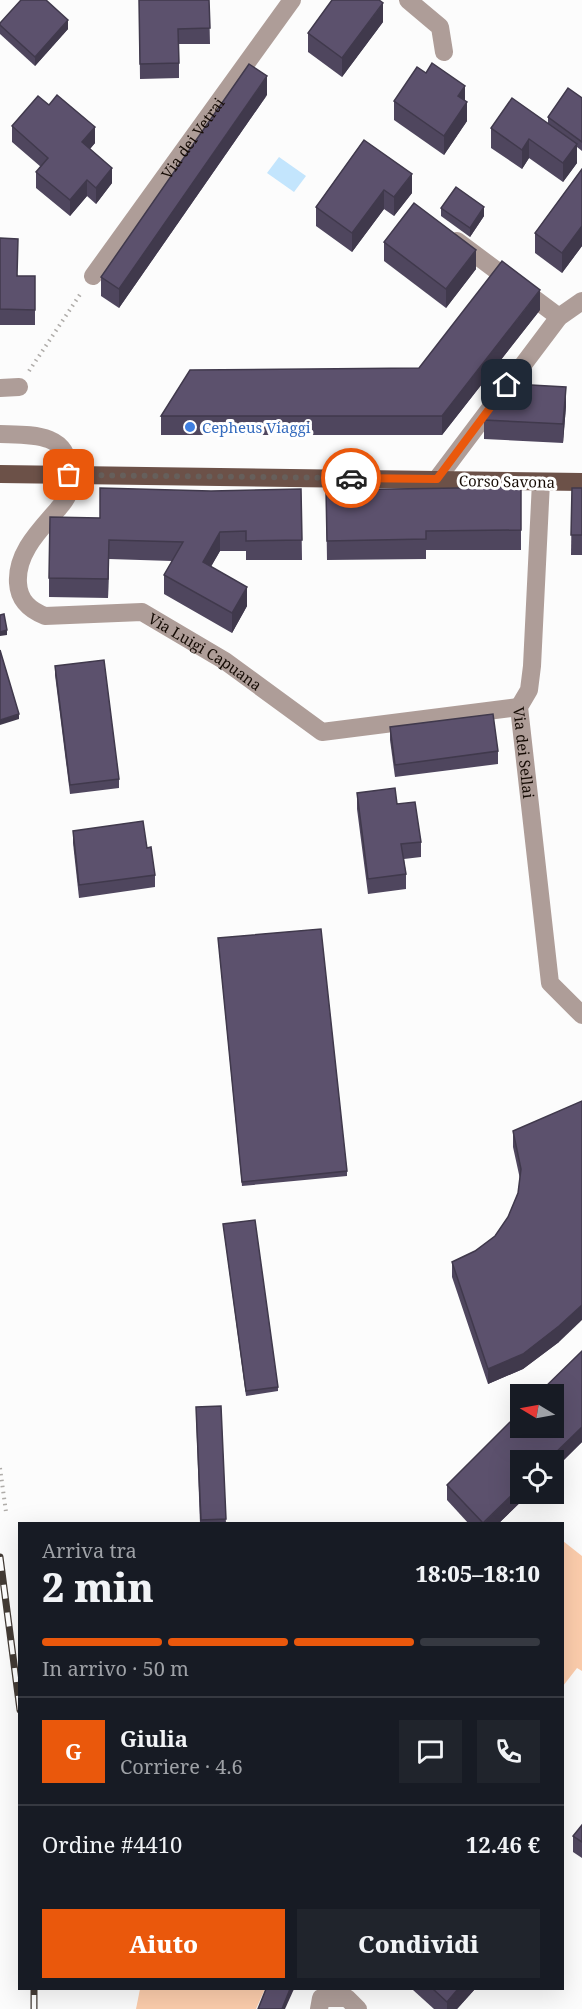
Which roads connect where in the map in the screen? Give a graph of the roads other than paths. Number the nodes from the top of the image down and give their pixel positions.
1 (292, 0) edge
2 (408, 0) edge
3 (444, 52) dead end
4 (444, 231) edge
5 (93, 276) road end
6 (582, 301) edge
7 (559, 317) junction
8 (19, 387) road end
9 (0, 388) edge
10 (0, 434) edge
11 (0, 474) edge
12 (69, 475) junction
13 (437, 479) junction
14 (541, 482) junction
15 (582, 482) edge
16 (519, 707) junction
17 (582, 1015) edge
18 (353, 2003) edge
19 (319, 2009) edge

1 - 5 street, Via dei Vetrai
2 - 3 street
4 - 7 street
6 - 7 street
7 - 13 street
8 - 9 street
10 - 12 street
11 - 12 main road, Corso Savona
12 - 13 main road, Corso Savona
12 - 16 street, Via Luigi Capuana
13 - 14 main road, Corso Savona
14 - 15 main road, Corso Savona
14 - 16 street, Via dei Sellai
16 - 17 street, Via dei Sellai
18 - 19 street

